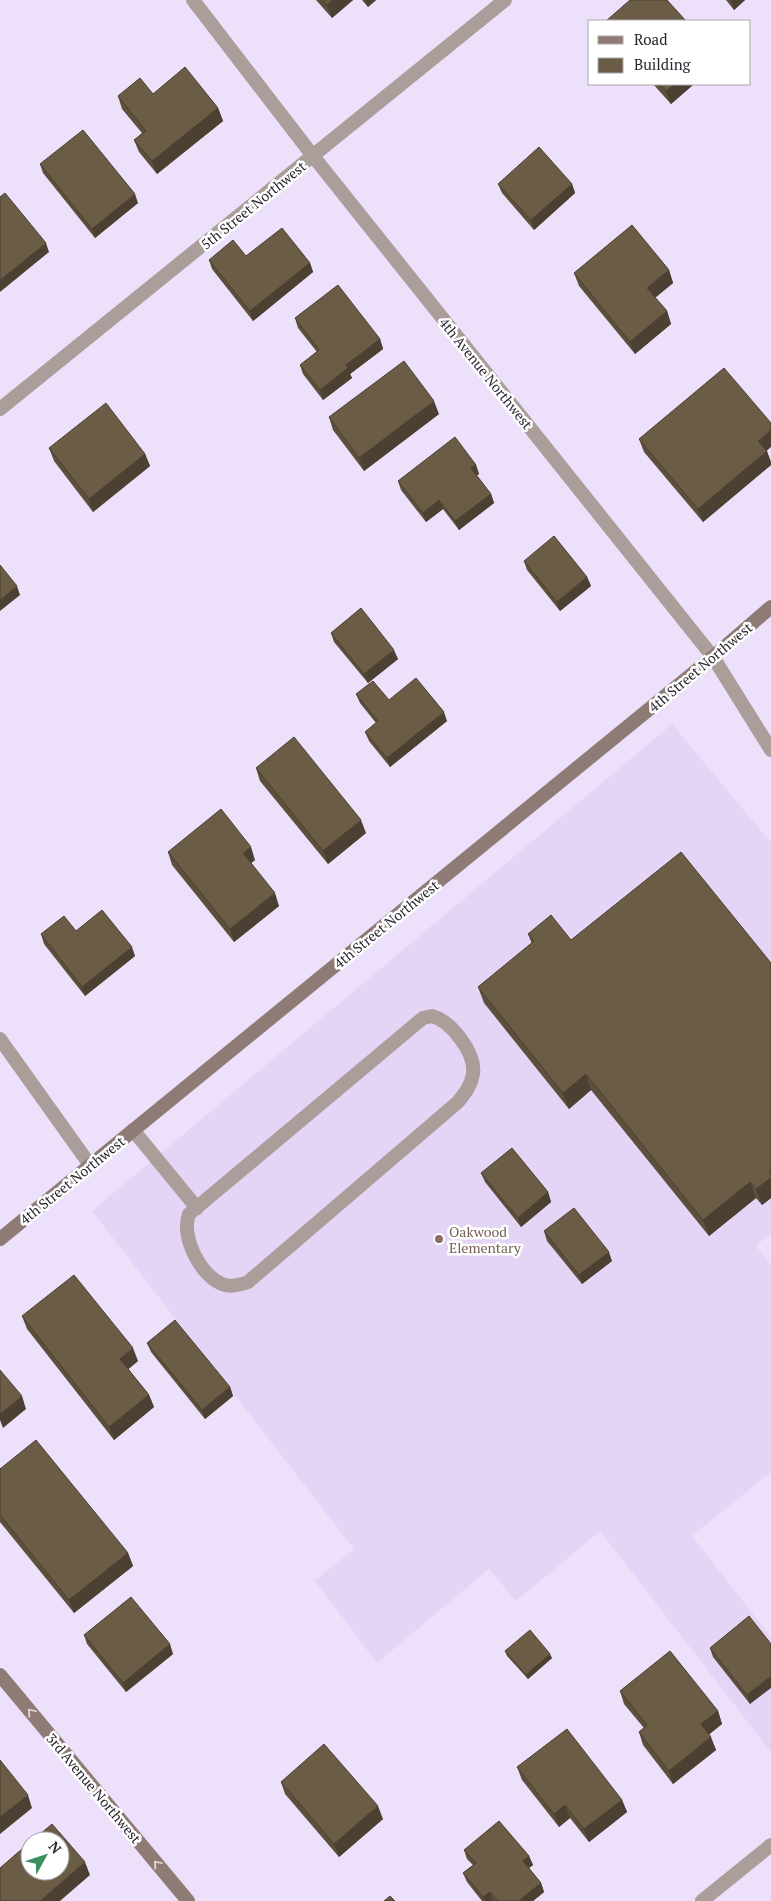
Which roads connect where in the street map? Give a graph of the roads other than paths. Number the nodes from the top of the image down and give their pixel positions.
1 (193, 0) edge
2 (506, 0) edge
3 (313, 156) junction
4 (0, 409) edge
5 (771, 607) edge
6 (713, 658) junction
7 (771, 750) edge
8 (0, 1039) edge
9 (133, 1130) junction
10 (90, 1165) junction
11 (197, 1208) junction
12 (0, 1239) edge
13 (0, 1675) edge
14 (771, 1845) edge
15 (188, 1901) edge
16 (702, 1901) edge

1 - 3 street, 4th Avenue Northwest
2 - 3 street, 5th Street Northwest
3 - 4 street, 5th Street Northwest
3 - 6 street, 4th Avenue Northwest
5 - 6 main road, 4th Street Northwest
6 - 7 street, 4th Avenue Northwest
6 - 9 main road, 4th Street Northwest
8 - 10 street
9 - 10 main road, 4th Street Northwest
9 - 11 street
10 - 12 main road, 4th Street Northwest
11 - 11 street
15 -> 13 main road, 3rd Avenue Northwest
14 - 16 street

